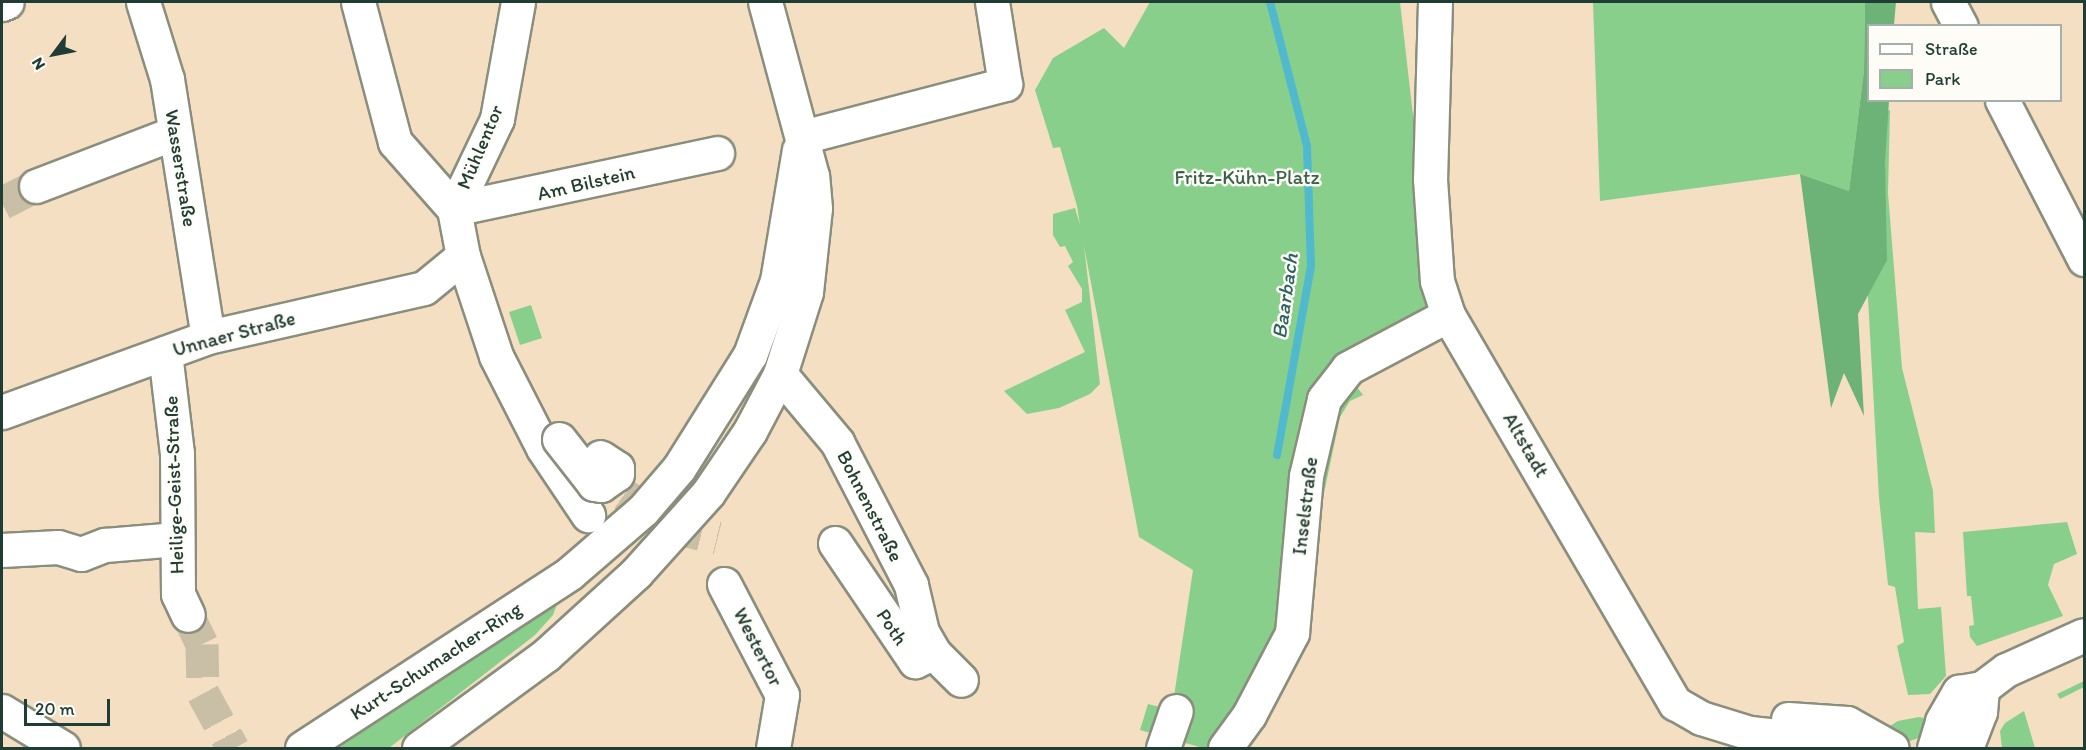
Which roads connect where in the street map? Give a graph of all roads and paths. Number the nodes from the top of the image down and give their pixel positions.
1 (7, 2) edge
2 (143, 2) edge
3 (358, 2) edge
4 (518, 2) edge
5 (765, 2) edge
6 (992, 2) edge
7 (1413, 2) edge
8 (1435, 2) edge
9 (1948, 2) edge
10 (2, 4) edge
11 (1960, 24) edge
12 (2003, 102) edge
13 (1431, 115) junction
14 (174, 133) junction
15 (802, 137) junction
16 (717, 153) dead end
17 (36, 186) tunnel mouth
18 (454, 209) junction
19 (463, 256) junction
20 (2085, 259) edge
21 (1448, 315) junction
22 (208, 337) junction
23 (165, 353) junction
24 (780, 374) junction
25 (516, 397) junction
26 (2, 411) edge
27 (560, 441) tunnel mouth
28 (588, 515) dead end
29 (177, 539) junction
30 (835, 543) dead end
31 (2, 550) edge
32 (570, 573) junction
33 (724, 584) dead end
34 (596, 612) junction
35 (188, 615) tunnel mouth
36 (2085, 635) edge
37 (934, 653) junction
38 (961, 680) dead end
39 (1982, 688) junction
40 (2, 711) edge
41 (1176, 711) dead end
42 (1726, 722) junction
43 (63, 748) edge
44 (302, 748) edge
45 (419, 748) edge
46 (773, 748) edge
47 (1163, 748) edge
48 (1225, 748) edge
49 (1842, 748) edge
50 (1892, 748) edge
51 (1934, 748) edge
52 (1966, 748) edge

1 - 10 street
2 - 14 street, Wasserstraße
3 - 18 street
4 - 18 street, Mühlentor
5 - 15 street, Kurt-Schumacher-Ring
6 - 15 street
7 - 13 street, Altstadt
8 - 13 street, Altstadt
9 - 11 street
12 - 20 street
13 - 21 street, Altstadt
14 - 17 street
14 - 22 street, Wasserstraße
15 - 24 street, Kurt-Schumacher-Ring
15 - 32 street, Kurt-Schumacher-Ring
16 - 18 street, Am Bilstein
18 - 19 street, Mühlentor
19 - 22 street, Unnaer Straße
19 - 25 street, Mühlentor
21 - 42 street, Altstadt
21 - 48 street, Inselstraße
22 - 23 street, Unnaer Straße
23 - 26 street, Unnaer Straße
23 - 29 street, Heilige-Geist-Straße
24 - 34 street, Kurt-Schumacher-Ring
24 - 37 street, Bohnenstraße
25 - 27 street
25 - 28 street, Mühlentor
29 - 31 street
29 - 35 street, Heilige-Geist-Straße
30 - 37 street, Poth
32 - 34 street
32 - 44 street, Kurt-Schumacher-Ring
33 - 46 street, Westertor
34 - 45 street, Kurt-Schumacher-Ring
36 - 39 street
37 - 38 street, Poth
39 - 51 street
39 - 52 street
40 - 43 street
41 - 47 street
42 - 49 street, Altstadt
42 - 50 street, Altstadt

